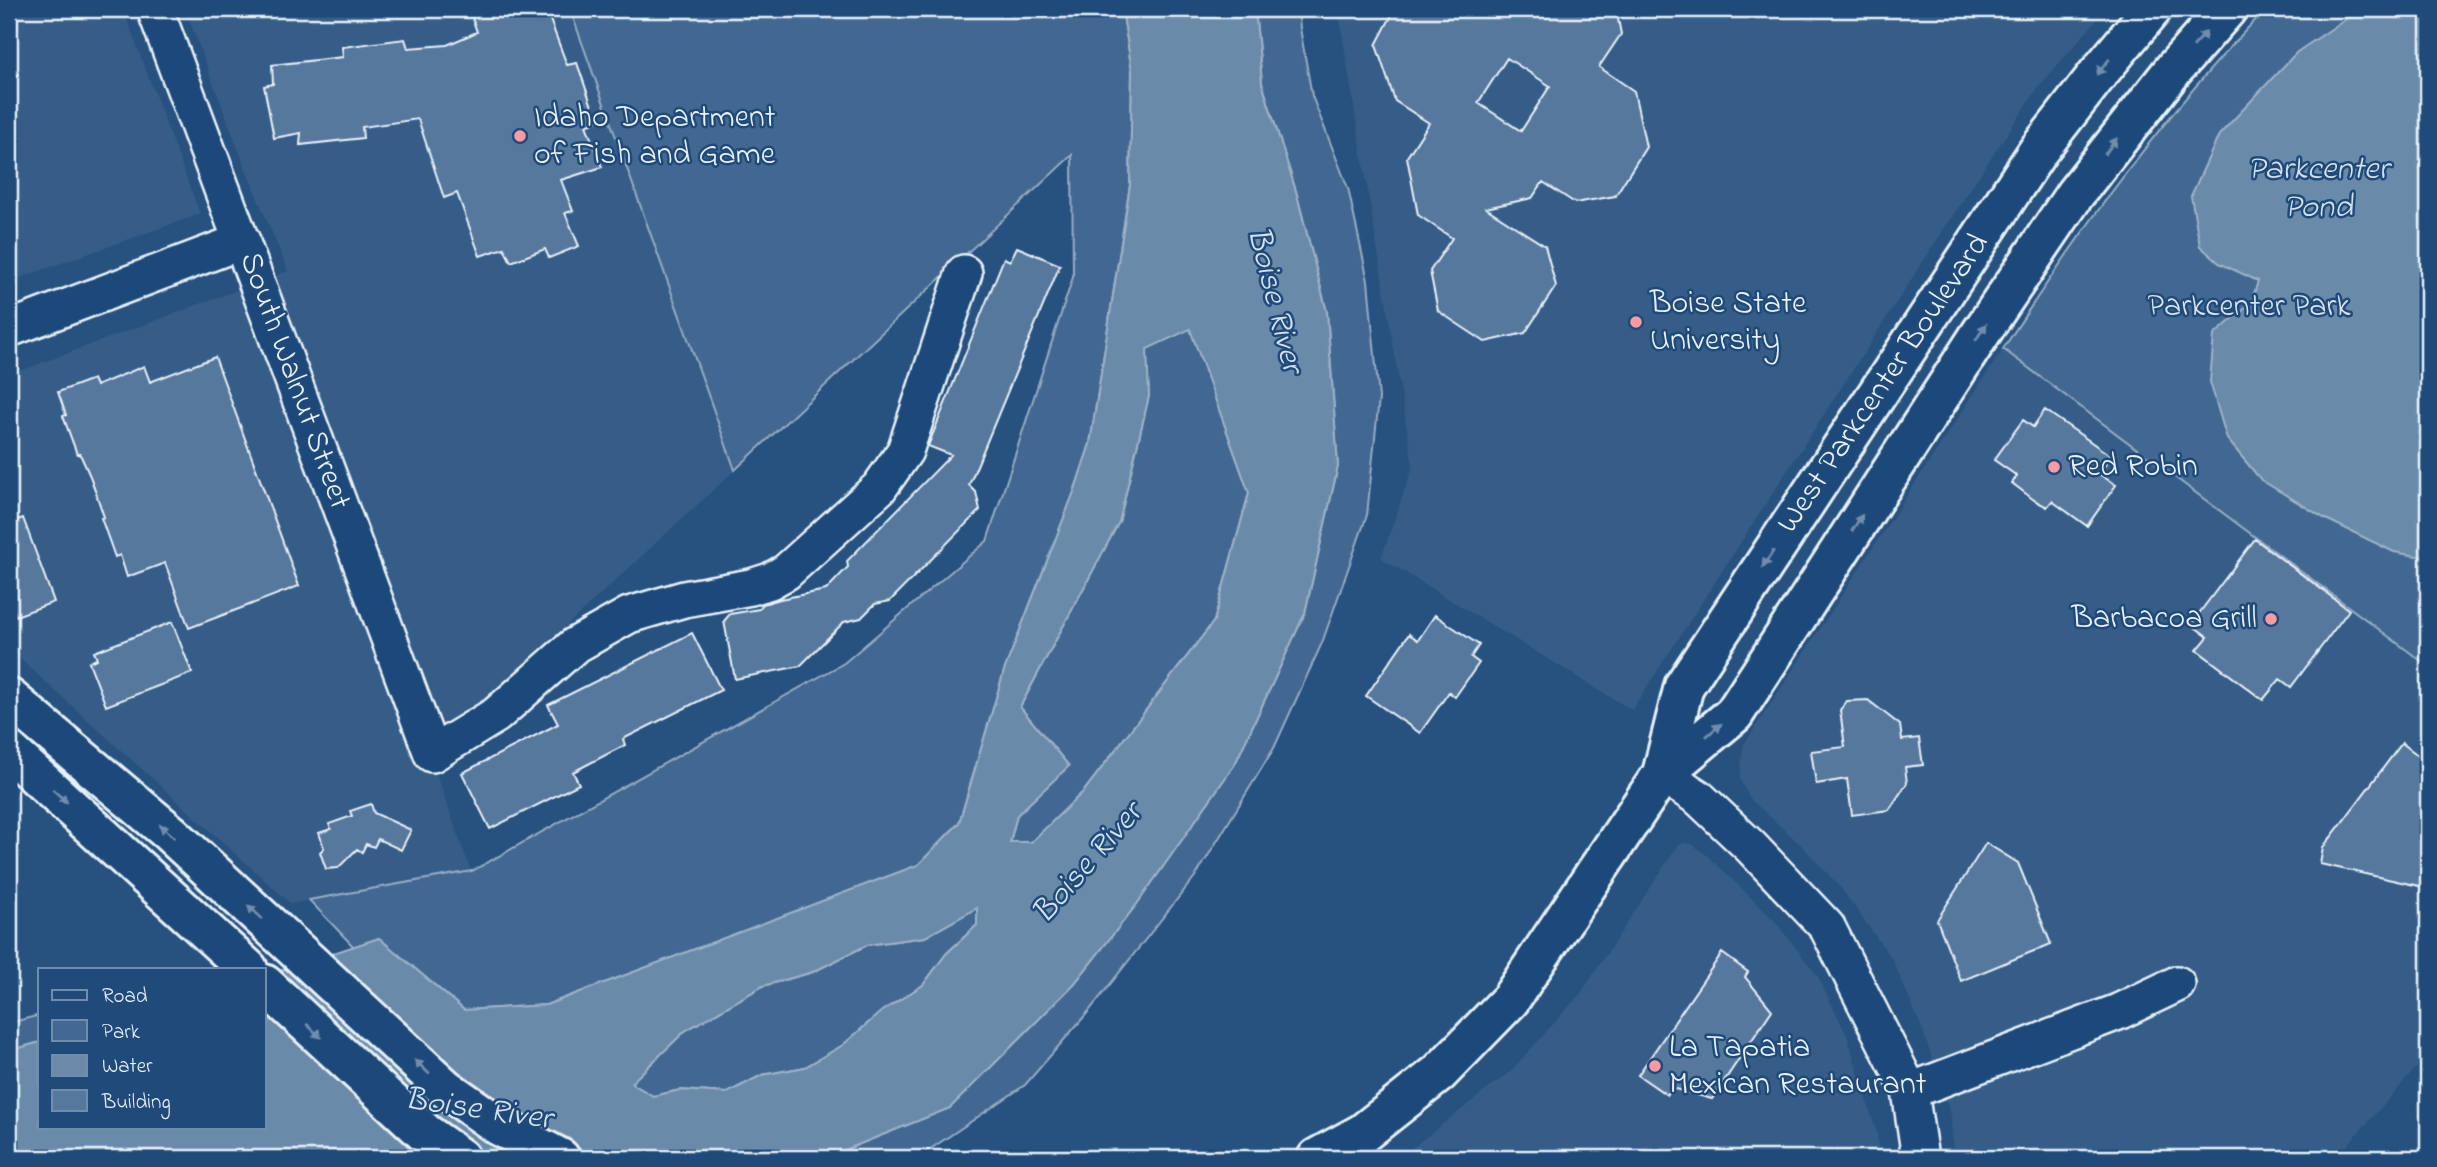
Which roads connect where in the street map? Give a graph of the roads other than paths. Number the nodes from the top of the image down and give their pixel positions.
1 (155, 9) edge
2 (2227, 9) edge
3 (2149, 12) edge
4 (242, 241) junction
5 (964, 273) dead end
6 (9, 329) edge
7 (9, 698) edge
8 (9, 751) edge
9 (1662, 774) junction
10 (247, 968) edge
11 (2177, 984) dead end
12 (266, 986) edge
13 (1910, 1091) junction
14 (460, 1158) edge
15 (560, 1158) edge
16 (1317, 1158) edge
17 (1920, 1158) edge

1 - 4 street, South Walnut Street
9 -> 2 main road, West Parkcenter Boulevard
3 -> 9 main road, West Parkcenter Boulevard
4 - 5 street, South Walnut Street
4 - 6 street
15 -> 7 main road
8 -> 10 main road
9 - 13 street
9 - 16 main road, West Parkcenter Boulevard
11 - 13 street
12 -> 14 main road
13 - 17 street

